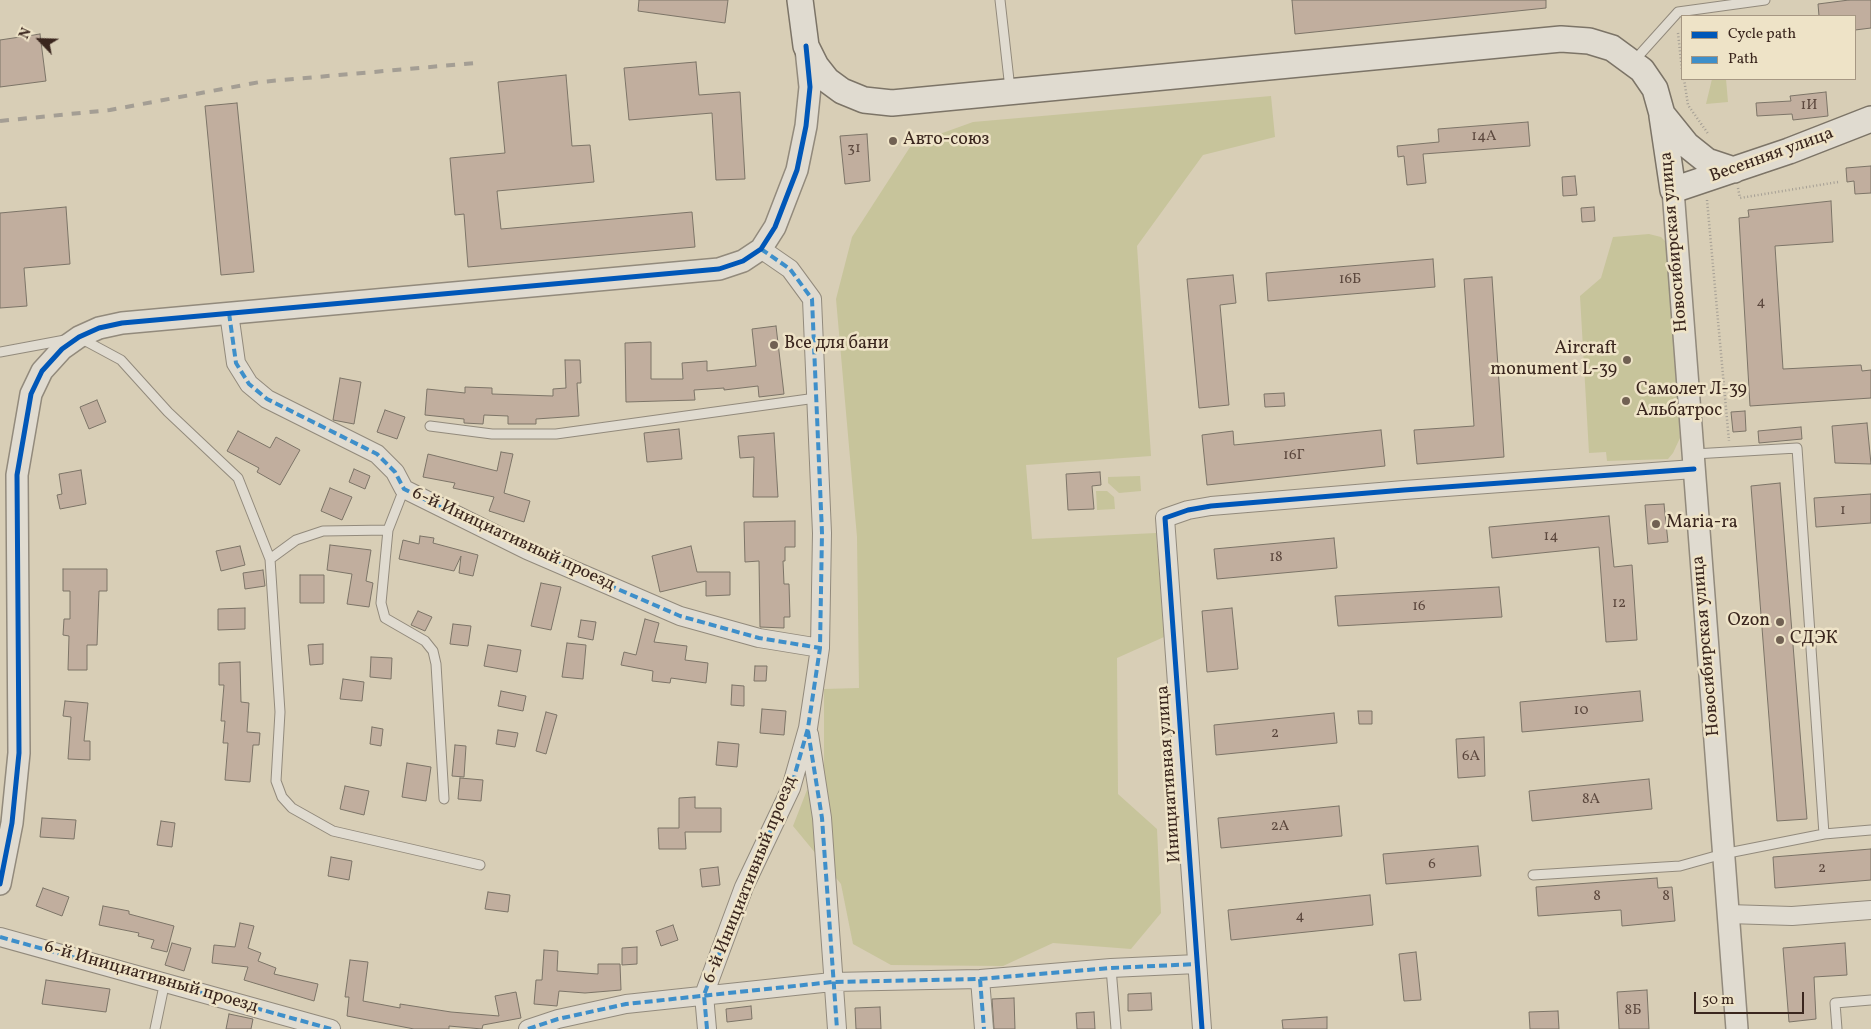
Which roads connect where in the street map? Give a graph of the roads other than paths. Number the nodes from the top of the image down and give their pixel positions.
1 (800, 0) edge
2 (1000, 0) edge
3 (1765, 0) edge
4 (806, 46) junction
5 (1633, 62) junction
6 (1010, 91) junction
7 (1662, 114) junction
8 (1871, 119) edge
9 (1734, 182) junction
10 (1672, 190) junction
11 (760, 249) junction
12 (230, 313) junction
13 (79, 337) junction
14 (0, 352) edge
15 (816, 398) junction
16 (430, 426) dead end
17 (1693, 461) junction
18 (404, 489) junction
19 (388, 530) junction
20 (270, 559) junction
21 (820, 648) junction
22 (808, 728) junction
23 (444, 799) dead end
24 (1871, 830) edge
25 (1824, 834) junction
26 (1723, 854) junction
27 (480, 864) dead end
28 (1533, 875) dead end
29 (0, 884) edge
30 (1871, 910) edge
31 (1728, 914) junction
32 (0, 937) edge
33 (1197, 964) junction
34 (1111, 968) junction
35 (980, 979) junction
36 (165, 981) junction
37 (832, 982) junction
38 (704, 995) junction
39 (1871, 1000) edge
40 (558, 1024) edge
41 (156, 1029) edge
42 (331, 1029) edge
43 (528, 1029) edge
44 (707, 1029) edge
45 (837, 1029) edge
46 (984, 1029) edge
47 (1116, 1029) edge
48 (1202, 1029) edge
49 (1737, 1029) edge
50 (1837, 1029) edge

1 - 4 main road
2 - 6 lane
3 - 5 lane
4 - 6 main road
4 - 11 street
5 - 6 main road
5 - 7 main road
7 - 9 main road
7 - 10 main road, Новосибирская улица
8 - 9 main road, Весенняя улица
9 - 10 main road, Весенняя улица
10 - 17 street, Новосибирская улица
11 - 12 street
11 - 15 street, 6-й Инициативный проезд
12 - 13 street
12 - 18 street, 6-й Инициативный проезд
13 - 14 lane
13 - 20 lane
13 - 29 street
15 - 16 lane
15 - 21 street, 6-й Инициативный проезд
17 - 25 lane
17 - 26 street, Новосибирская улица
17 - 33 street, Инициативная улица
18 - 19 lane
18 - 21 street, 6-й Инициативный проезд
19 - 20 lane
19 - 23 lane
20 - 27 lane
21 - 22 street, 6-й Инициативный проезд
22 - 37 street
22 - 38 street, 6-й Инициативный проезд
24 - 25 lane
25 - 26 lane
26 - 28 lane
26 - 31 street, Новосибирская улица
30 - 31 street
31 - 49 street, Новосибирская улица
32 - 36 street, 6-й Инициативный проезд
33 - 34 street
33 - 48 street, Инициативная улица
34 - 35 street
34 - 47 lane
35 - 37 street
35 - 46 street
36 - 41 lane
36 - 42 street, 6-й Инициативный проезд
37 - 38 street
37 - 45 street
38 - 40 street, 6-й Инициативный проезд
38 - 44 street
39 - 50 lane
40 - 43 street, 6-й Инициативный проезд

